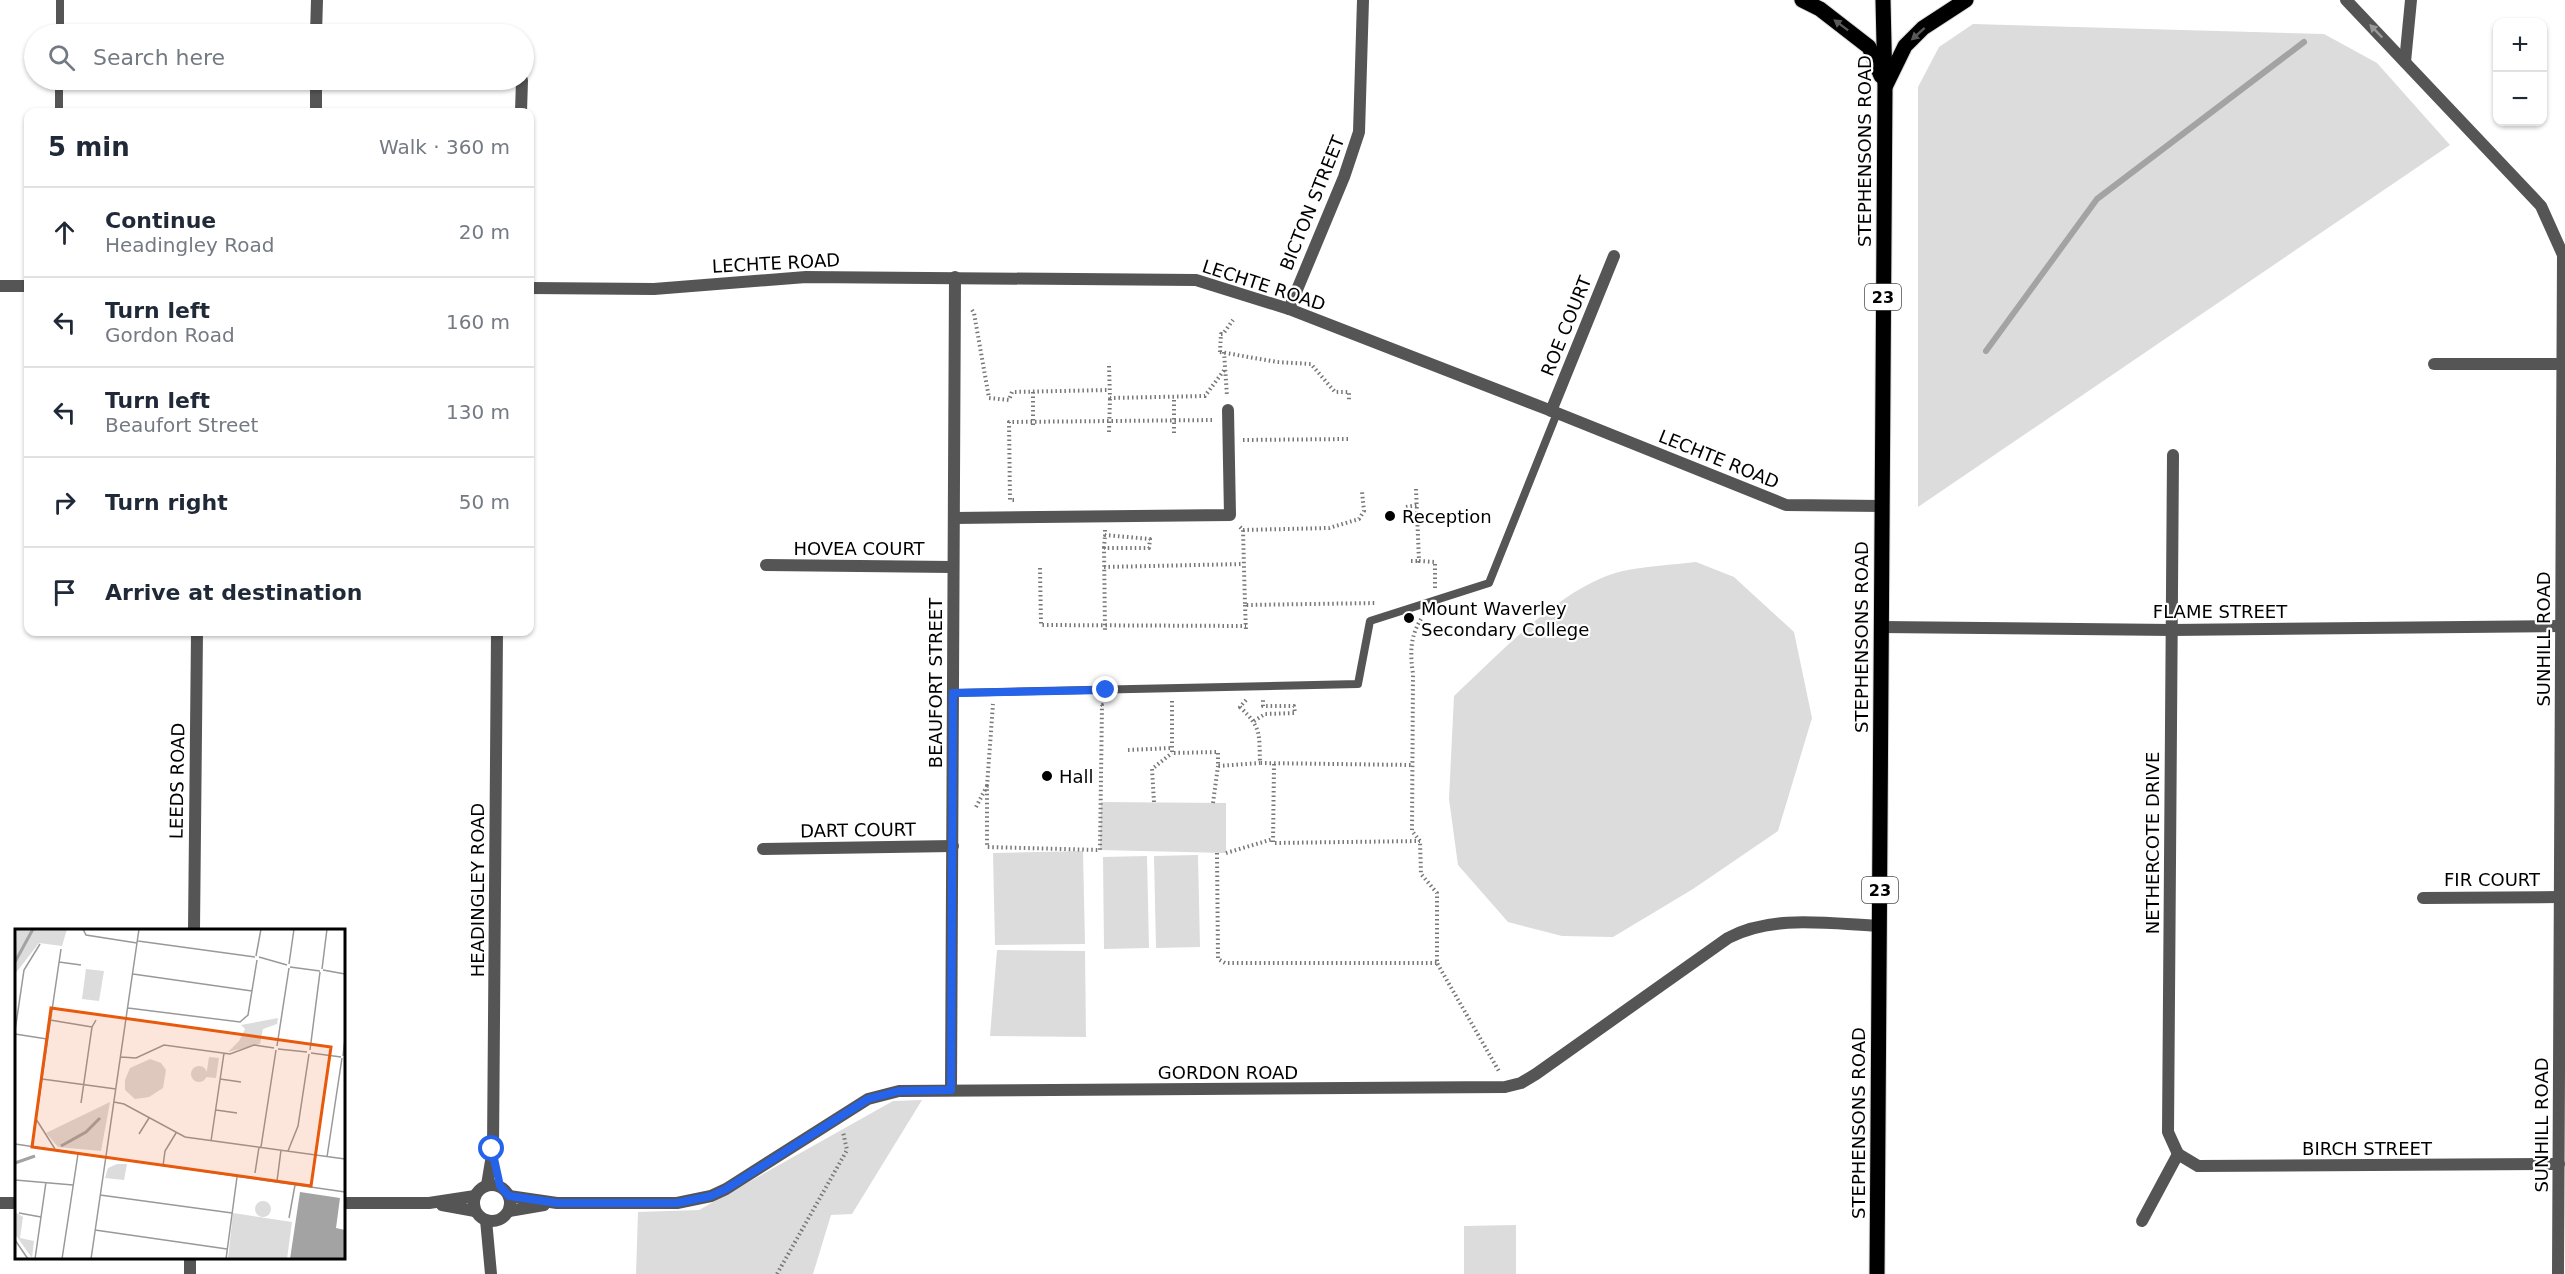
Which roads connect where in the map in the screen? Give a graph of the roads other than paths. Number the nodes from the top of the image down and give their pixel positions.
1 (60, 0) edge
2 (317, 0) edge
3 (1363, 0) edge
4 (1802, 0) edge
5 (1883, 0) edge
6 (1966, 0) edge
7 (2346, 0) edge
8 (2411, 0) edge
9 (60, 24) edge
10 (316, 24) edge
11 (2405, 62) junction
12 (1885, 87) junction
13 (59, 90) edge
14 (316, 90) edge
15 (522, 90) edge
16 (59, 108) edge
17 (316, 108) edge
18 (521, 108) edge
19 (1614, 256) dead end
20 (955, 277) junction
21 (0, 286) edge
22 (24, 286) edge
23 (534, 288) edge
24 (1289, 309) junction
25 (2433, 363) dead end
26 (2563, 364) junction
27 (1554, 412) junction
28 (1228, 415) road end
29 (2173, 455) dead end
30 (1882, 506) junction
31 (954, 518) junction
32 (766, 565) dead end
33 (952, 567) junction
34 (2560, 626) junction
35 (1881, 627) junction
36 (2172, 630) junction
37 (197, 636) edge
38 (497, 636) edge
39 (953, 693) junction
40 (953, 846) junction
41 (763, 849) dead end
42 (2560, 897) junction
43 (2423, 898) dead end
44 (1880, 926) junction
45 (194, 929) edge
46 (2563, 987) edge
47 (951, 1090) junction
48 (492, 1149) junction
49 (2178, 1154) junction
50 (2559, 1164) junction
51 (2562, 1178) edge
52 (487, 1185) junction
53 (500, 1186) junction
54 (475, 1196) junction
55 (509, 1196) junction
56 (345, 1203) edge
57 (429, 1203) junction
58 (557, 1203) junction
59 (475, 1211) junction
60 (509, 1211) junction
61 (492, 1220) junction
62 (2142, 1221) dead end
63 (491, 1272) edge
64 (1877, 1274) edge
65 (2558, 1274) edge

1 - 9 lane
2 - 10 street
3 - 24 street, BICTON STREET
12 -> 4 main road
5 - 12 main road, STEPHENSONS ROAD / 23
6 -> 12 main road
11 -> 7 street, SUNHILL ROAD
8 - 11 street
11 - 26 street, SUNHILL ROAD
12 - 30 main road, STEPHENSONS ROAD / 23
13 - 16 lane
14 - 17 street
15 - 18 street
19 - 27 street, ROE COURT
20 - 23 street, LECHTE ROAD
20 - 24 street, LECHTE ROAD
20 - 31 street, BEAUFORT STREET
21 - 22 street
24 - 27 street, LECHTE ROAD
25 - 26 street
26 - 34 street, SUNHILL ROAD
27 - 30 street, LECHTE ROAD
27 - 39 lane
28 - 31 street
29 - 36 street, NETHERCOTE DRIVE
30 - 35 main road, STEPHENSONS ROAD / 23
31 - 33 street, BEAUFORT STREET
32 - 33 street, HOVEA COURT
33 - 39 street, BEAUFORT STREET
34 - 36 street, FLAME STREET
34 - 42 street, SUNHILL ROAD
35 - 36 street, FLAME STREET
35 - 44 main road, STEPHENSONS ROAD / 23
36 - 49 street, NETHERCOTE DRIVE
37 - 45 street, LEEDS ROAD
38 - 48 street, HEADINGLEY ROAD
39 - 40 street, BEAUFORT STREET
40 - 41 street, DART COURT
40 - 47 street, BEAUFORT STREET
42 - 43 street, FIR COURT
42 - 46 street, SUNHILL ROAD
44 - 47 street, GORDON ROAD
44 - 64 main road, STEPHENSONS ROAD / 23
46 - 50 street, SUNHILL ROAD
47 - 58 street, GORDON ROAD
48 - 52 street, HEADINGLEY ROAD
48 - 53 street, HEADINGLEY ROAD
49 - 50 street, BIRCH STREET
49 - 62 street
50 - 51 street, SUNHILL ROAD
51 - 65 street, SUNHILL ROAD
52 - 53 street
52 - 54 street
53 - 55 street
54 - 57 street
54 - 59 street
55 - 58 street, GORDON ROAD
55 - 60 street
56 - 57 street
57 - 59 street
58 - 60 street, GORDON ROAD
59 - 61 street
60 - 61 street
61 - 63 street

